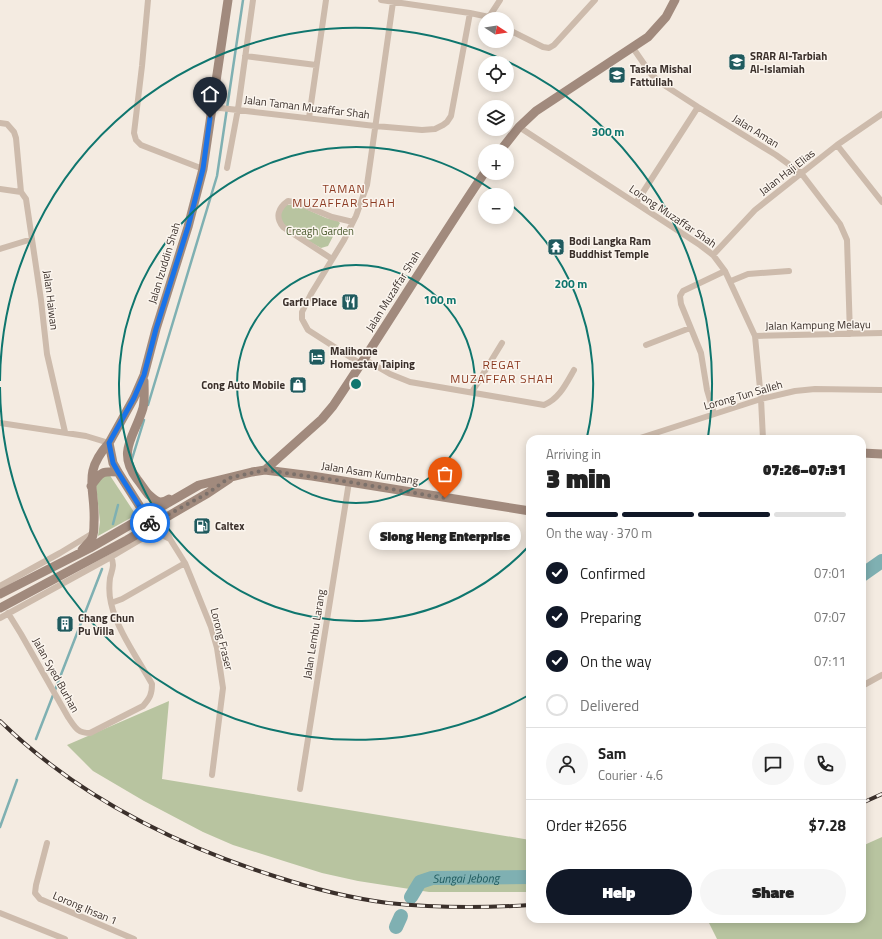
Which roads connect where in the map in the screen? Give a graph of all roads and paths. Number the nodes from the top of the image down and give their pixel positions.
1 (148, 0) edge
2 (228, 0) edge
3 (253, 0) edge
4 (326, 0) edge
5 (381, 0) edge
6 (500, 0) edge
7 (595, 0) edge
8 (675, 0) edge
9 (393, 2) junction
10 (493, 12) edge
11 (470, 13) junction
12 (478, 15) edge
13 (514, 32) edge
14 (633, 48) junction
15 (245, 56) junction
16 (316, 65) junction
17 (212, 107) junction
18 (698, 107) junction
19 (238, 109) junction
20 (882, 114) edge
21 (308, 118) junction
22 (0, 123) edge
23 (375, 126) junction
24 (519, 127) junction
25 (506, 144) edge
26 (838, 145) junction
27 (227, 168) dead end
28 (203, 169) junction
29 (801, 173) junction
30 (480, 180) edge
31 (0, 189) edge
32 (21, 192) junction
33 (882, 202) edge
34 (636, 203) junction
35 (353, 222) junction
36 (32, 238) junction
37 (0, 249) edge
38 (713, 255) junction
39 (332, 259) junction
40 (789, 270) dead end
41 (725, 271) junction
42 (731, 281) junction
43 (690, 328) junction
44 (882, 333) edge
45 (850, 334) junction
46 (755, 336) junction
47 (502, 344) dead end
48 (646, 345) dead end
49 (362, 362) junction
50 (574, 370) dead end
51 (144, 375) junction
52 (882, 390) edge
53 (472, 392) junction
54 (761, 399) junction
55 (714, 414) junction
56 (0, 423) edge
57 (65, 432) junction
58 (649, 435) edge
59 (763, 435) edge
60 (109, 443) junction
61 (866, 453) edge
62 (882, 454) edge
63 (265, 470) junction
64 (118, 472) junction
65 (229, 478) junction
66 (349, 482) junction
67 (91, 486) junction
68 (183, 496) junction
69 (156, 510) junction
70 (526, 510) edge
71 (146, 516) junction
72 (161, 519) junction
73 (153, 528) junction
74 (93, 533) junction
75 (170, 539) junction
76 (78, 554) junction
77 (111, 557) junction
78 (185, 564) junction
79 (0, 586) edge
80 (0, 594) edge
81 (111, 603) junction
82 (4, 610) edge
83 (0, 618) edge
84 (882, 675) edge
85 (866, 684) edge
86 (212, 775) dead end
87 (300, 789) dead end
88 (47, 843) dead end
89 (0, 913) edge
90 (65, 939) edge
91 (134, 939) edge

1 - 28 street
2 - 17 main road, Jalan Izuddin Shah
3 - 15 street
4 - 16 street
5 - 9 street
6 - 10 street
7 - 13 street
8 - 14 main road
9 - 11 street
9 - 23 street
11 - 12 street
11 - 23 street, Jalan Taman Muzaffar Shah
14 - 18 street, Jalan Aman
14 - 24 main road
15 - 16 street
15 - 19 street
16 - 21 street
17 - 19 street, Jalan Taman Muzaffar Shah
17 - 28 main road, Jalan Izuddin Shah
18 - 29 street, Jalan Aman
18 - 34 street
19 - 21 street, Jalan Taman Muzaffar Shah
19 - 27 street
20 - 26 street, Jalan Haji Elias
21 - 23 street, Jalan Taman Muzaffar Shah
22 - 32 street, Jalan Haiwan
23 - 35 street, Jalan Taman Muzaffar Shah
24 - 25 main road
24 - 34 street, Lorong Muzaffar Shah
26 - 29 street, Jalan Haji Elias
26 - 33 street
28 - 51 main road, Jalan Izuddin Shah
29 - 38 street, Jalan Haji Elias
29 - 45 street, Jalan Aman
30 - 49 main road, Jalan Muzaffar Shah
31 - 32 street
32 - 36 street, Jalan Haiwan
34 - 38 street, Lorong Muzaffar Shah
35 - 39 street, Jalan Taman Muzaffar Shah
35 - 39 street
36 - 37 street
36 - 57 street, Jalan Haiwan
38 - 41 street, Lorong Muzaffar Shah
39 - 49 street, Jalan Taman Muzaffar Shah
40 - 42 street
41 - 42 street, Lorong Muzaffar Shah
41 - 43 street
42 - 46 street, Lorong Muzaffar Shah
43 - 48 street
43 - 55 street
44 - 45 street, Jalan Kampung Melayu
45 - 46 street, Jalan Kampung Melayu
46 - 54 street, Lorong Muzaffar Shah
47 - 53 street
49 - 53 street
49 - 63 main road, Jalan Muzaffar Shah
50 - 53 street
51 - 60 main road, Jalan Izuddin Shah
51 - 68 main road
52 - 54 street, Lorong Tun Salleh
54 - 55 street, Lorong Tun Salleh
54 - 59 street, Lorong Muzaffar Shah
55 - 58 street, Lorong Tun Salleh
56 - 57 street
57 - 60 street
60 - 64 main road
60 - 67 main road, Jalan Izuddin Shah
61 - 62 main road
63 - 65 main road, Jalan Asam Kumbang
63 - 66 main road, Jalan Asam Kumbang
64 - 67 main road
64 - 71 main road
65 - 68 main road, Jalan Asam Kumbang
65 - 72 main road, Jalan Asam Kumbang
66 - 70 main road, Jalan Asam Kumbang
66 - 87 street, Jalan Lembu Larang
67 - 74 main road, Jalan Izuddin Shah
68 - 69 main road, Jalan Asam Kumbang
69 - 71 main road, Jalan Asam Kumbang
69 - 72 street, Lorong Fraser
71 - 73 main road
71 - 76 main road, Jalan Asam Kumbang
72 - 73 main road, Jalan Asam Kumbang
72 - 75 street, Lorong Fraser
73 - 75 street
73 - 77 street
73 - 82 main road, Jalan Asam Kumbang
74 - 76 main road
74 - 79 street
75 - 78 street, Lorong Fraser
76 - 80 main road, Jalan Asam Kumbang
77 - 81 street, Jalan Syed Burhan
77 - 82 street
78 - 81 street
78 - 86 street, Lorong Fraser
81 - 82 street, Jalan Syed Burhan
82 - 83 street
84 - 85 street
88 - 91 street, Lorong Ihsan 1
89 - 90 street

